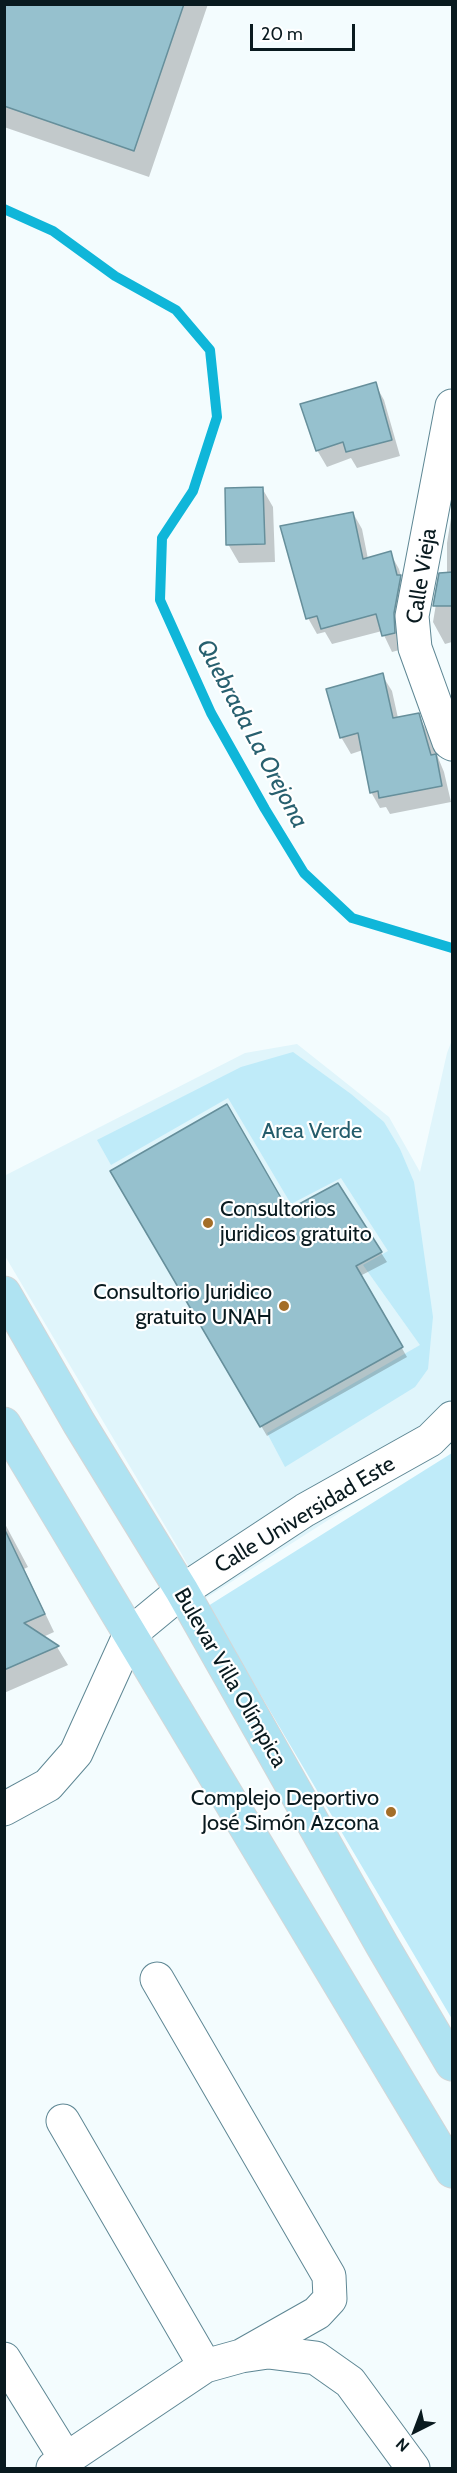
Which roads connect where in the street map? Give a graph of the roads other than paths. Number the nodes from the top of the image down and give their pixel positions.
1 (453, 406) edge
2 (451, 743) edge
3 (4, 1293) edge
4 (453, 1419) edge
5 (4, 1424) edge
6 (182, 1591) junction
7 (130, 1634) junction
8 (4, 1809) edge
9 (157, 1979) dead end
10 (453, 2064) edge
11 (63, 2121) dead end
12 (453, 2171) edge
13 (241, 2356) junction
14 (4, 2359) edge
15 (205, 2366) junction
16 (60, 2464) edge
17 (412, 2468) edge

1 - 2 street, Calle Vieja
3 - 6 main road, Bulevar Villa Olímpica
4 - 6 street, Calle Universidad Este
5 - 7 main road
6 - 7 street, Calle Universidad Este
6 - 10 main road, Bulevar Villa Olímpica
7 - 8 street
7 - 12 main road
9 - 13 street
11 - 15 street
13 - 15 street
13 - 17 street
14 - 16 street
15 - 16 street

